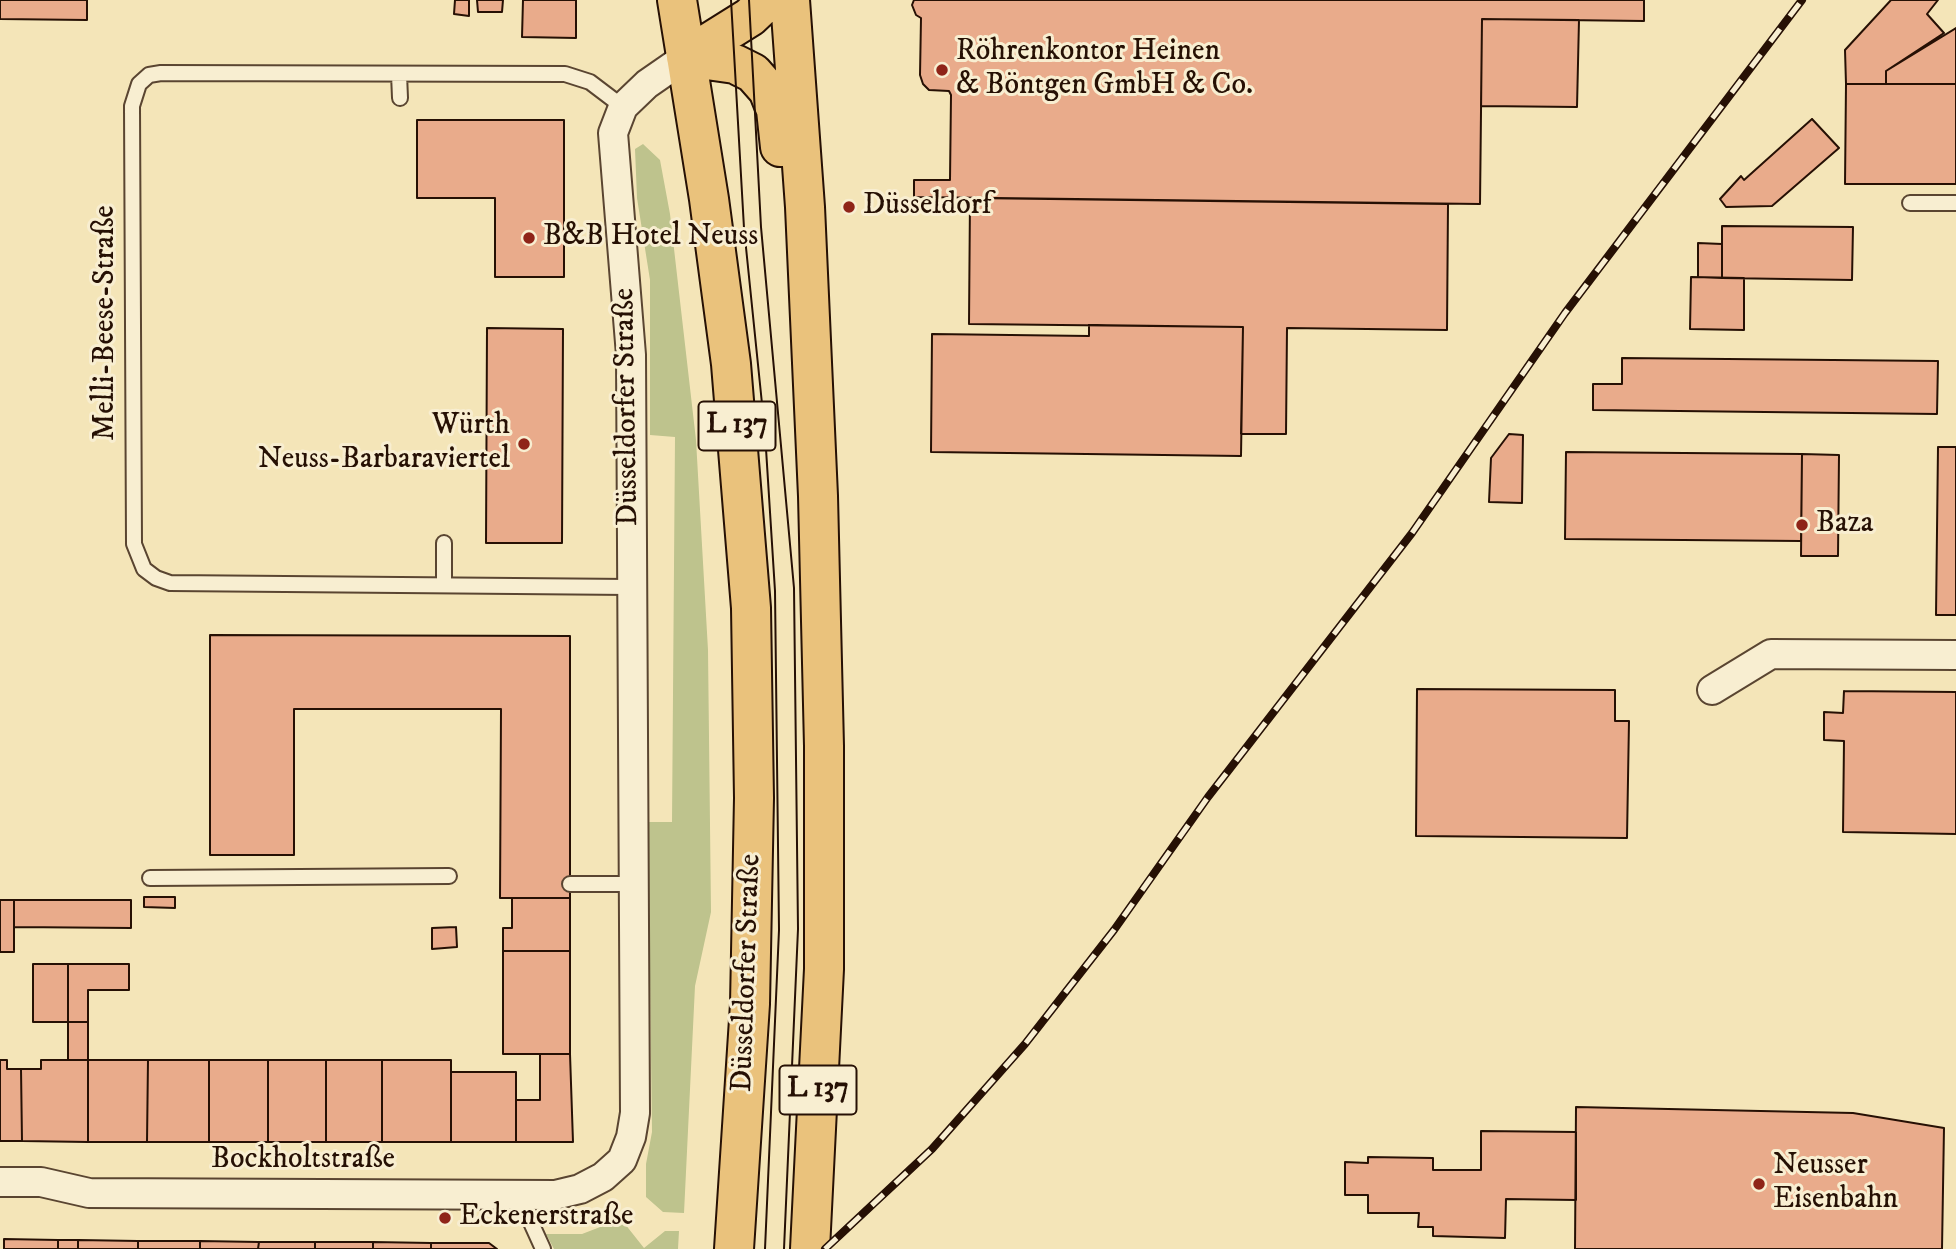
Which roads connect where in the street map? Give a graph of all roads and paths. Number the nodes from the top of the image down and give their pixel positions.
1 (677, 0) edge
2 (768, 0) edge
3 (790, 0) edge
4 (686, 57) junction
5 (399, 74) junction
6 (400, 98) dead end
7 (623, 107) junction
8 (1910, 203) dead end
9 (1956, 203) edge
10 (805, 208) junction
11 (444, 542) dead end
12 (444, 584) junction
13 (630, 587) junction
14 (1956, 656) edge
15 (1712, 690) dead end
16 (449, 876) dead end
17 (150, 878) dead end
18 (570, 884) dead end
19 (633, 884) junction
20 (603, 1177) joint
21 (0, 1182) edge
22 (519, 1196) junction
23 (735, 1237) edge
24 (543, 1249) edge
25 (810, 1249) edge

1 - 4 main road, L 137
2 - 4 main road
3 - 10 main road, L 137
4 - 7 street, Düsseldorfer Straße
4 - 10 main road
4 - 23 main road, Düsseldorfer Straße / L 137
5 - 6 lane
5 - 7 lane, Melli-Beese-Straße
5 - 12 lane, Melli-Beese-Straße
7 - 13 street, Düsseldorfer Straße
8 - 9 lane
10 - 25 main road, L 137
11 - 12 lane
12 - 13 lane, Melli-Beese-Straße
13 - 19 street, Düsseldorfer Straße
14 - 15 street
16 - 17 lane
18 - 19 lane
19 - 20 street, Düsseldorfer Straße
20 - 22 street, Bockholtstraße
21 - 22 street, Bockholtstraße
22 - 24 lane

